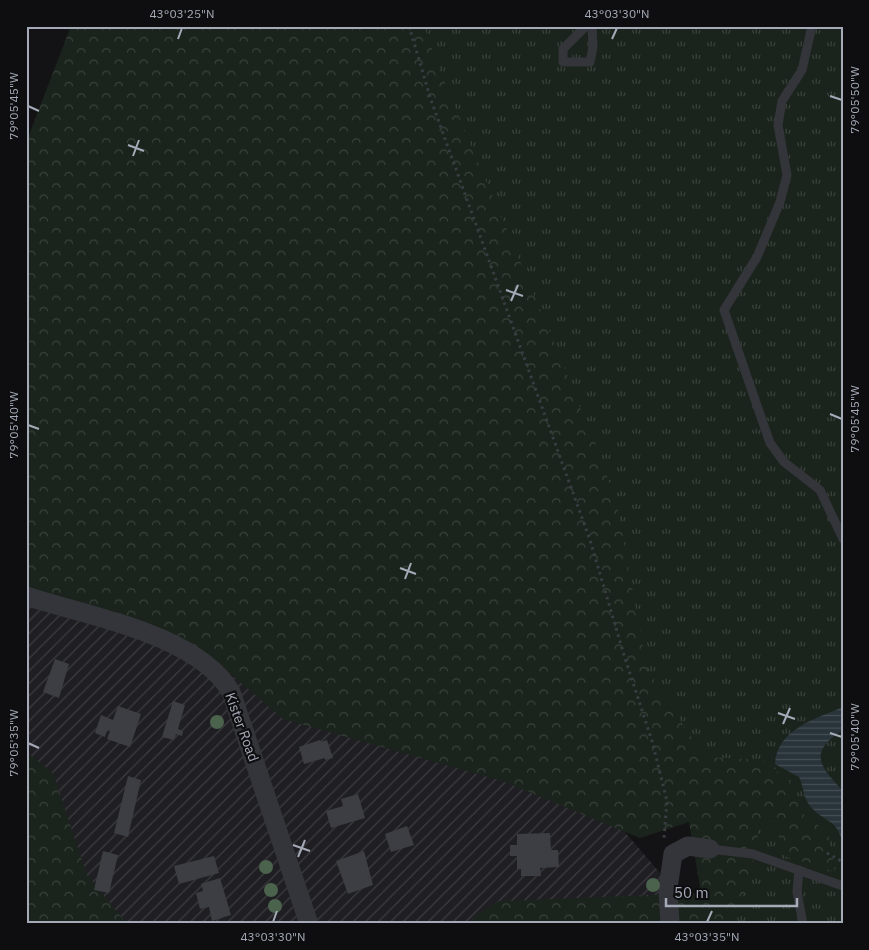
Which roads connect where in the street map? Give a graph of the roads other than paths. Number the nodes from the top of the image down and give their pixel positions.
1 (586, 26) edge
2 (592, 26) edge
3 (812, 26) edge
4 (843, 539) edge
5 (26, 596) edge
6 (710, 849) joint
7 (799, 870) junction
8 (843, 886) edge
9 (309, 924) edge
10 (670, 924) edge
11 (803, 924) edge

1 - 2 lane
3 - 4 lane
5 - 9 street, Kister Road
6 - 7 lane
6 - 10 street
7 - 8 lane
7 - 11 lane

